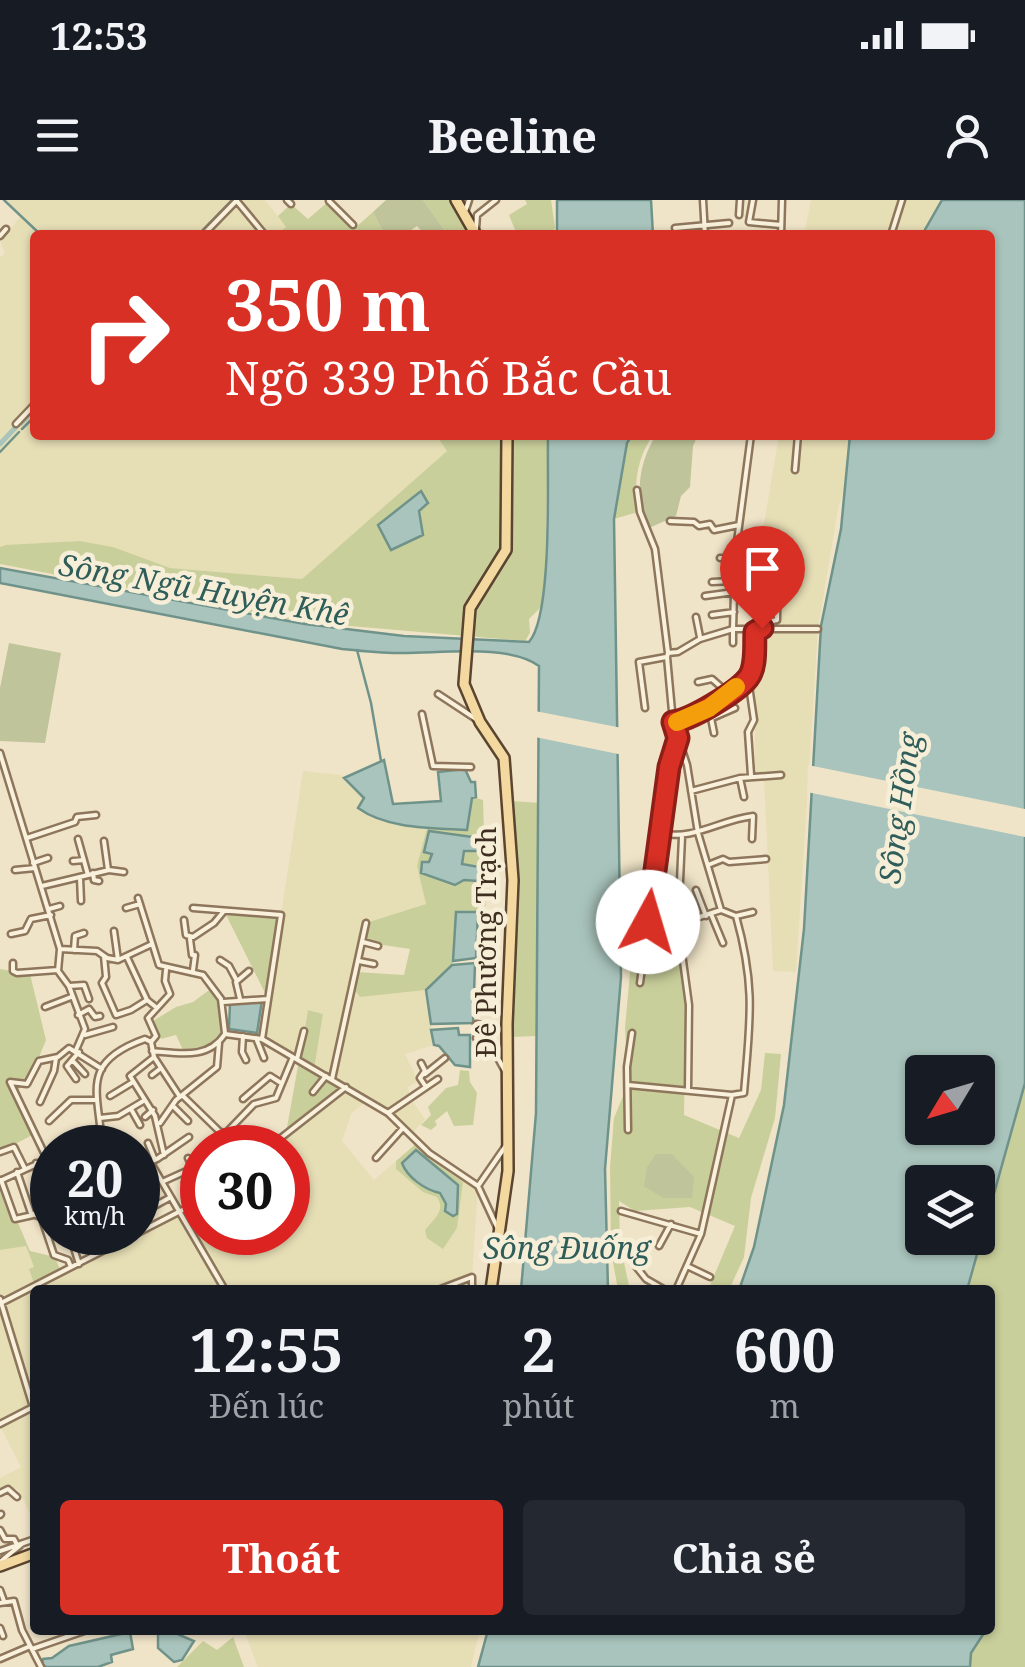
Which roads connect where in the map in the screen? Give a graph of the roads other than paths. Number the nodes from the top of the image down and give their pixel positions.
1 (236, 200) edge
2 (329, 200) edge
3 (496, 200) edge
4 (703, 200) edge
5 (740, 200) edge
6 (753, 200) edge
7 (782, 200) edge
8 (902, 200) edge
9 (462, 203) edge
10 (477, 215) junction
11 (738, 215) dead end
12 (729, 223) dead end
13 (354, 225) dead end
14 (782, 225) junction
15 (705, 226) junction
16 (675, 228) dead end
17 (6, 229) dead end
18 (208, 230) edge
19 (261, 230) edge
20 (474, 230) edge
21 (476, 230) edge
22 (705, 230) edge
23 (781, 230) edge
24 (893, 230) edge
25 (0, 236) edge
26 (30, 409) edge
27 (16, 424) dead end
28 (507, 440) edge
29 (750, 440) edge
30 (798, 440) edge
31 (796, 470) dead end
32 (637, 490) dead end
33 (670, 521) dead end
34 (739, 525) junction
35 (761, 542) dead end
36 (778, 544) dead end
37 (734, 557) junction
38 (720, 558) dead end
39 (746, 559) dead end
40 (733, 580) junction
41 (712, 582) dead end
42 (778, 590) junction
43 (760, 591) junction
44 (734, 592) junction
45 (705, 596) dead end
46 (734, 612) junction
47 (712, 615) dead end
48 (696, 617) dead end
49 (759, 629) junction
50 (818, 629) dead end
51 (733, 630) junction
52 (700, 639) junction
53 (733, 642) dead end
54 (667, 655) junction
55 (748, 678) junction
56 (698, 682) dead end
57 (728, 692) junction
58 (438, 694) dead end
59 (645, 708) dead end
60 (709, 708) junction
61 (735, 708) dead end
62 (422, 714) dead end
63 (712, 718) junction
64 (480, 722) junction
65 (673, 722) junction
66 (714, 733) dead end
67 (678, 738) junction
68 (0, 753) edge
69 (471, 767) dead end
70 (751, 775) junction
71 (782, 776) dead end
72 (740, 778) junction
73 (690, 791) junction
74 (744, 797) dead end
75 (96, 815) dead end
76 (63, 826) junction
77 (51, 830) junction
78 (659, 833) junction
79 (698, 833) junction
80 (66, 834) dead end
81 (682, 836) junction
82 (27, 838) junction
83 (54, 838) dead end
84 (78, 839) dead end
85 (752, 839) dead end
86 (104, 841) dead end
87 (48, 858) dead end
88 (766, 859) dead end
89 (84, 860) junction
90 (74, 861) dead end
91 (34, 865) junction
92 (707, 865) junction
93 (15, 870) dead end
94 (108, 870) junction
95 (124, 872) dead end
96 (90, 874) junction
97 (80, 878) junction
98 (99, 881) dead end
99 (42, 886) junction
100 (696, 890) dead end
101 (81, 901) dead end
102 (60, 906) dead end
103 (126, 908) dead end
104 (193, 908) dead end
105 (224, 910) junction
106 (722, 910) junction
107 (50, 912) junction
108 (753, 912) dead end
109 (708, 915) junction
110 (736, 916) junction
111 (184, 920) dead end
112 (366, 922) dead end
113 (648, 922) junction
114 (678, 924) junction
115 (114, 931) dead end
116 (11, 934) dead end
117 (84, 934) dead end
118 (190, 937) junction
119 (363, 942) junction
120 (723, 943) dead end
121 (152, 944) junction
122 (378, 946) dead end
123 (60, 948) junction
124 (74, 950) junction
125 (154, 952) junction
126 (146, 954) dead end
127 (104, 956) junction
128 (128, 957) junction
129 (118, 960) junction
130 (220, 960) dead end
131 (359, 961) junction
132 (14, 963) dead end
133 (374, 964) dead end
134 (166, 968) junction
135 (58, 970) junction
136 (193, 970) junction
137 (249, 971) dead end
138 (238, 981) junction
139 (640, 984) dead end
140 (69, 986) junction
141 (71, 997) junction
142 (268, 998) junction
143 (89, 999) dead end
144 (240, 999) junction
145 (147, 1000) junction
146 (222, 1003) junction
147 (45, 1007) dead end
148 (157, 1008) junction
149 (78, 1014) junction
150 (100, 1016) dead end
151 (476, 1024) dead end
152 (113, 1027) dead end
153 (304, 1032) dead end
154 (632, 1033) dead end
155 (225, 1034) junction
156 (85, 1035) junction
157 (243, 1036) junction
158 (259, 1038) junction
159 (476, 1038) dead end
160 (487, 1038) junction
161 (150, 1042) junction
162 (219, 1043) junction
163 (78, 1051) junction
164 (153, 1054) junction
165 (56, 1058) junction
166 (264, 1058) dead end
167 (295, 1058) junction
168 (446, 1058) dead end
169 (72, 1060) junction
170 (246, 1060) dead end
171 (421, 1062) dead end
172 (102, 1068) junction
173 (161, 1068) junction
174 (85, 1074) dead end
175 (424, 1074) junction
176 (152, 1075) dead end
177 (508, 1075) junction
178 (329, 1077) junction
179 (438, 1079) dead end
180 (76, 1080) dead end
181 (133, 1082) junction
182 (281, 1083) junction
183 (628, 1084) junction
184 (22, 1085) junction
185 (346, 1086) junction
186 (426, 1087) junction
187 (688, 1090) junction
188 (16, 1092) junction
189 (313, 1092) dead end
190 (732, 1095) junction
191 (110, 1096) dead end
192 (181, 1096) junction
193 (96, 1100) junction
194 (145, 1100) junction
195 (243, 1100) dead end
196 (40, 1102) dead end
197 (172, 1106) junction
198 (131, 1109) junction
199 (153, 1110) junction
200 (388, 1113) junction
201 (145, 1117) dead end
202 (99, 1118) junction
203 (188, 1120) dead end
204 (49, 1121) dead end
205 (158, 1124) junction
206 (33, 1125) edge
207 (100, 1125) edge
208 (140, 1125) dead end
209 (297, 1125) edge
210 (404, 1128) junction
211 (628, 1130) dead end
212 (509, 1142) junction
213 (180, 1143) edge
214 (0, 1152) edge
215 (164, 1155) junction
216 (160, 1157) edge
217 (376, 1158) dead end
218 (30, 1167) edge
219 (25, 1169) junction
220 (18, 1172) junction
221 (180, 1174) edge
222 (160, 1179) edge
223 (0, 1180) edge
224 (162, 1182) junction
225 (478, 1186) junction
226 (170, 1197) junction
227 (160, 1203) edge
228 (30, 1206) edge
229 (621, 1211) dead end
230 (180, 1212) edge
231 (30, 1216) edge
232 (671, 1224) junction
233 (500, 1230) junction
234 (701, 1234) junction
235 (659, 1246) dead end
236 (54, 1255) edge
237 (76, 1255) edge
238 (98, 1255) edge
239 (205, 1255) edge
240 (79, 1264) junction
241 (634, 1264) dead end
242 (687, 1266) junction
243 (71, 1267) junction
244 (710, 1277) dead end
245 (472, 1280) junction
246 (34, 1285) edge
247 (222, 1285) edge
248 (455, 1285) edge
249 (472, 1285) edge
250 (476, 1285) edge
251 (492, 1285) edge
252 (656, 1285) edge
253 (678, 1285) edge
254 (30, 1287) edge
255 (1, 1301) edge
256 (30, 1393) edge
257 (30, 1408) edge
258 (0, 1424) edge
259 (0, 1493) edge
260 (16, 1497) dead end
261 (0, 1530) edge
262 (30, 1541) edge
263 (20, 1544) junction
264 (0, 1551) edge
265 (30, 1555) edge
266 (0, 1564) edge
267 (0, 1590) edge
268 (2, 1602) edge
269 (0, 1628) edge
270 (61, 1635) edge
271 (3, 1636) dead end
272 (31, 1648) junction
273 (0, 1659) edge
274 (41, 1667) edge

1 - 18 street
1 - 19 street
2 - 13 street
3 - 10 street
4 - 15 street
5 - 11 street
6 - 14 street
7 - 14 street
8 - 24 street
9 - 10 street
9 - 20 main road
10 - 21 street
12 - 15 street
14 - 23 street
15 - 16 street
15 - 22 street
17 - 25 street
26 - 27 street
28 - 64 main road, Đê Phương Trạch
29 - 34 street
30 - 31 street
32 - 54 street
33 - 34 street
34 - 37 street
35 - 43 street
36 - 42 street
37 - 38 street
37 - 39 street
37 - 40 street
40 - 41 street
40 - 44 street
42 - 43 street
42 - 49 street
43 - 49 street
44 - 45 street
44 - 46 street
46 - 47 street
46 - 51 street
48 - 52 street
49 - 50 street
49 - 51 street
49 - 55 street
51 - 52 street
51 - 53 street
52 - 54 street
54 - 59 street
54 - 65 street
55 - 57 street
55 - 70 street
56 - 57 street
57 - 60 street
58 - 64 street
60 - 63 street
60 - 65 street
61 - 63 street
62 - 69 street
63 - 66 street
64 - 177 main road, Đê Phương Trạch
65 - 67 street
67 - 73 street
67 - 78 street
68 - 82 street
70 - 71 street
70 - 72 street
72 - 73 street
72 - 74 street
73 - 79 street
75 - 76 street
76 - 77 street
76 - 80 street
77 - 82 street
77 - 83 street
78 - 81 street
78 - 113 street
79 - 81 street
79 - 85 street
79 - 92 street
81 - 114 street
82 - 91 street
84 - 89 street
86 - 94 street
87 - 91 street
88 - 92 street
89 - 90 street
89 - 96 street
91 - 93 street
91 - 99 street
92 - 106 street
94 - 95 street
94 - 96 street
96 - 97 street
96 - 98 street
97 - 99 street
97 - 101 street
99 - 107 street
100 - 109 street
102 - 107 street
103 - 121 street
104 - 105 street
105 - 118 street
105 - 142 street
106 - 109 street
106 - 110 street
107 - 116 street
107 - 123 street
108 - 110 street
109 - 114 street
109 - 120 street
110 - 190 street
111 - 118 street
112 - 119 street
113 - 114 street
113 - 139 street
114 - 187 street
115 - 129 street
117 - 124 street
118 - 136 street
119 - 122 street
119 - 131 street
121 - 125 street
121 - 128 street
123 - 124 street
123 - 135 street
124 - 127 street
125 - 126 street
125 - 134 street
127 - 129 street
127 - 145 street
128 - 129 street
128 - 145 street
130 - 138 street
131 - 133 street
131 - 178 street
132 - 135 street
134 - 136 street
134 - 148 street
135 - 140 street
136 - 146 street
137 - 138 street
138 - 144 street
140 - 141 street
140 - 143 street
141 - 147 street
141 - 149 street
142 - 144 street
142 - 158 street
144 - 146 street
145 - 148 street
146 - 155 street
148 - 161 street
149 - 150 street
149 - 156 street
151 - 160 street
152 - 156 street
153 - 167 street
154 - 183 street
155 - 157 street
155 - 162 street
156 - 163 street
157 - 158 street
157 - 170 street
158 - 166 street
158 - 167 street
159 - 160 street
160 - 177 street
161 - 164 street
161 - 172 street
162 - 164 street
162 - 192 street
163 - 165 street
163 - 169 street
163 - 172 street
164 - 173 street
164 - 181 street
165 - 184 street
165 - 196 street
167 - 178 street
167 - 182 street
168 - 175 street
169 - 174 street
169 - 180 street
171 - 175 street
172 - 193 street
173 - 176 street
173 - 192 street
175 - 186 street
177 - 212 main road, Đê Phương Trạch
178 - 185 street
178 - 189 street
179 - 186 street
181 - 191 street
181 - 194 street
182 - 192 street
182 - 195 street
183 - 187 street
183 - 211 street
184 - 188 street
184 - 188 street
185 - 200 street
185 - 209 street
186 - 200 street
187 - 190 street
188 - 206 street
190 - 234 street
192 - 197 street
193 - 202 street
193 - 204 street
194 - 198 street
194 - 199 street
197 - 203 street
197 - 205 street
198 - 202 street
198 - 208 street
199 - 201 street
199 - 205 street
200 - 210 street
202 - 207 street
205 - 215 street
210 - 217 street
210 - 225 street
212 - 225 street
212 - 233 main road, Đê Phương Trạch
213 - 215 street
214 - 219 street
215 - 216 street
218 - 219 street
219 - 220 street
220 - 223 street
220 - 228 street
221 - 224 street
222 - 224 street
223 - 231 street
224 - 226 street
225 - 233 street
226 - 227 street
226 - 230 street
229 - 232 street
232 - 234 street
232 - 235 street
233 - 251 main road, Đê Phương Trạch
234 - 242 street
236 - 243 street
237 - 240 street
238 - 240 street
239 - 247 street
240 - 243 street
241 - 252 street
242 - 244 street
242 - 253 street
243 - 246 street
245 - 248 street
245 - 249 street
245 - 250 street
254 - 255 street
255 - 256 street
257 - 258 street
259 - 260 street
261 - 263 street
262 - 263 street
263 - 264 street
263 - 266 street
265 - 266 main road
267 - 268 street
268 - 272 street
269 - 271 street
270 - 272 street
272 - 273 street
272 - 274 street

